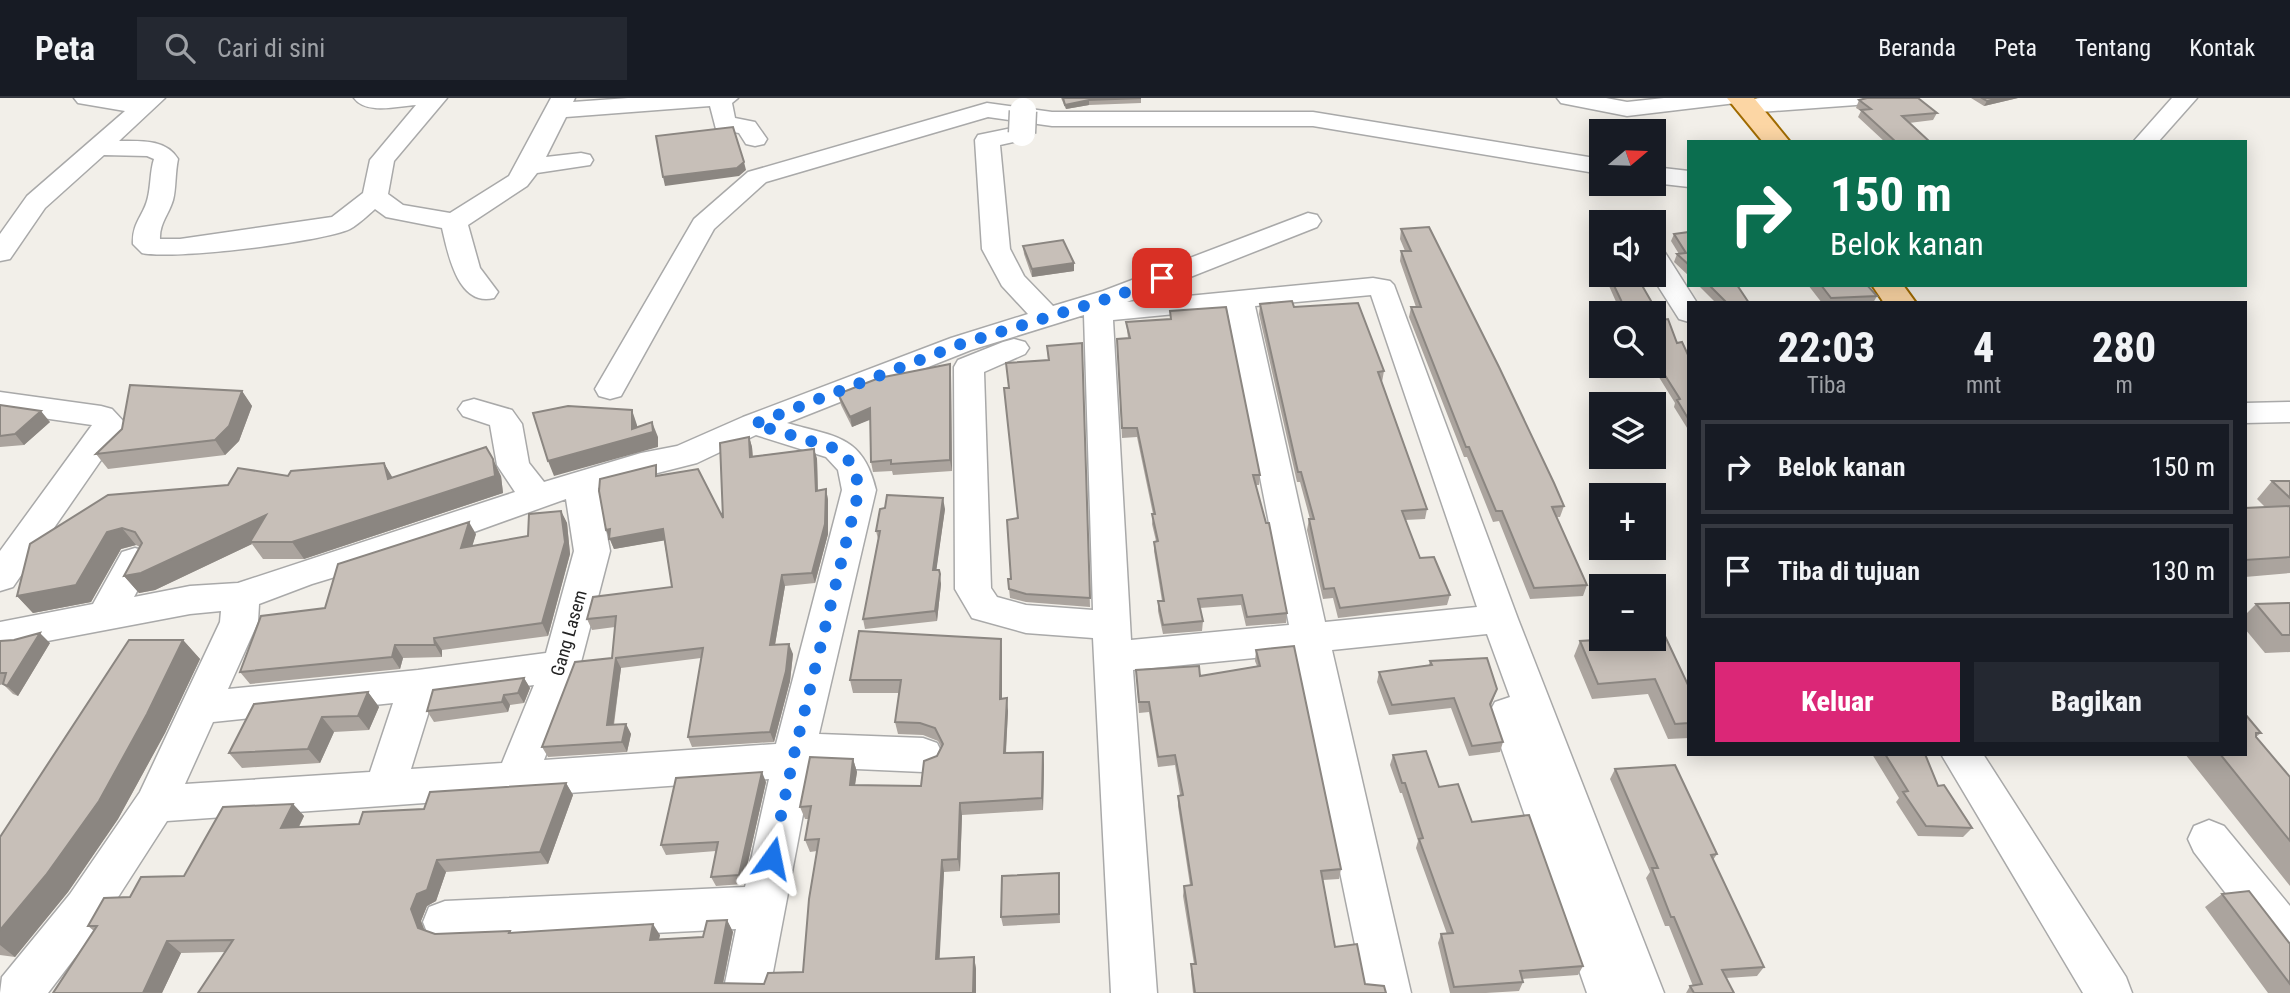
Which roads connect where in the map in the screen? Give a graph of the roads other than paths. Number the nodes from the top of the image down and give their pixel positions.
1 (86, 98) edge
2 (366, 98) edge
3 (422, 98) edge
4 (435, 98) edge
5 (720, 98) edge
6 (726, 98) edge
7 (1569, 98) edge
8 (1856, 98) edge
9 (2185, 98) edge
10 (1738, 101) edge
11 (148, 102) edge
12 (606, 102) edge
13 (561, 104) edge
14 (1025, 114) edge
15 (755, 139) dead end
16 (1775, 140) edge
17 (2147, 140) edge
18 (95, 147) junction
19 (581, 160) dead end
20 (1589, 165) edge
21 (529, 166) junction
22 (1666, 176) edge
23 (1687, 179) edge
24 (375, 196) junction
25 (1308, 221) dead end
26 (454, 222) junction
27 (2, 246) edge
28 (1666, 276) edge
29 (484, 292) dead end
30 (1239, 299) junction
31 (1687, 310) edge
32 (1098, 313) junction
33 (1046, 316) junction
34 (610, 389) dead end
35 (0, 402) edge
36 (474, 410) dead end
37 (2290, 412) edge
38 (2247, 413) edge
39 (754, 424) junction
40 (580, 482) junction
41 (537, 497) junction
42 (135, 561) edge
43 (0, 578) edge
44 (241, 596) junction
45 (105, 616) junction
46 (1489, 619) junction
47 (0, 636) edge
48 (1310, 637) junction
49 (1113, 642) junction
50 (561, 666) junction
51 (418, 685) junction
52 (201, 707) junction
53 (794, 755) junction
54 (923, 755) dead end
55 (1962, 756) edge
56 (516, 779) junction
57 (385, 787) junction
58 (155, 804) junction
59 (2209, 839) dead end
60 (762, 907) junction
61 (444, 922) dead end
62 (2290, 941) edge
63 (19, 993) edge
64 (746, 993) edge
65 (1134, 993) edge
66 (1388, 993) edge
67 (1613, 993) edge
68 (2109, 993) edge

1 - 11 street
2 - 3 street
4 - 24 street
5 - 6 street
5 - 12 street
5 - 15 street
7 - 10 street
8 - 10 street
9 - 17 street
10 - 16 main road
11 - 18 street
12 - 13 street
13 - 21 street
14 - 33 street
18 - 24 street
18 - 27 street
19 - 21 street
20 - 34 street
21 - 26 street
22 - 23 street
24 - 26 street
25 - 33 street
26 - 29 street
28 - 31 street
30 - 32 street
30 - 46 street
30 - 48 street
32 - 49 street
32 - 49 street
33 - 39 street
35 - 43 street
36 - 41 street
37 - 38 street
39 - 40 street
39 - 53 street
40 - 41 street
40 - 50 street, Gang Lasem
41 - 44 street
42 - 45 street
44 - 45 street
44 - 52 street
45 - 47 street
46 - 48 street
46 - 67 street
48 - 49 street
48 - 66 street
49 - 65 street
50 - 51 street
50 - 56 street, Gang Lasem
51 - 52 street
51 - 57 street
52 - 58 street
53 - 54 street
53 - 56 street
53 - 60 street
55 - 68 street
56 - 57 street
57 - 58 street
58 - 63 street
59 - 62 street
60 - 61 street
60 - 64 street

